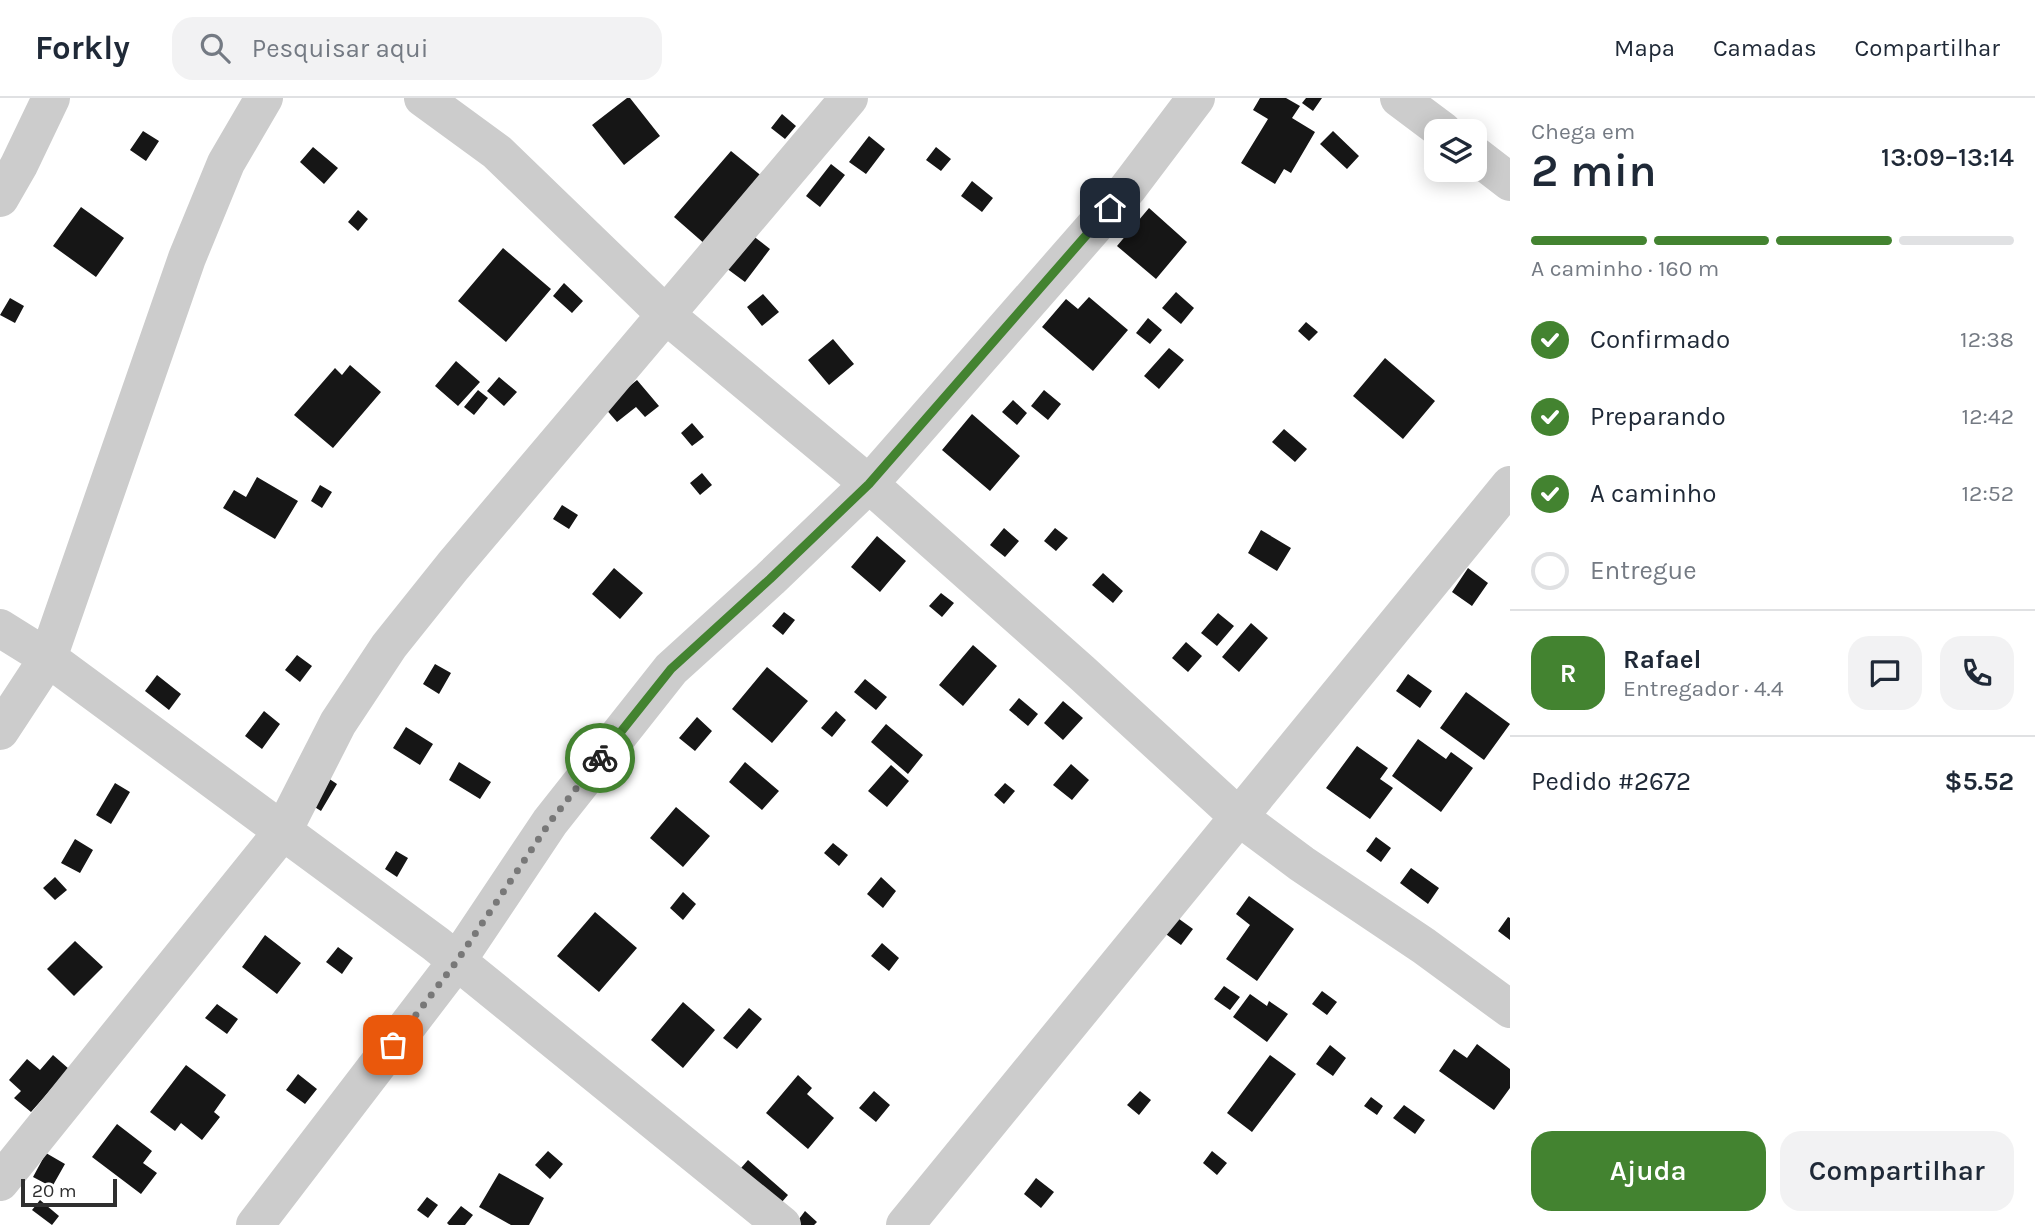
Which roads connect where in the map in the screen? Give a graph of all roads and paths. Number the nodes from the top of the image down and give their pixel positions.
1 (51, 98) edge
2 (264, 98) edge
3 (423, 98) edge
4 (849, 98) edge
5 (1196, 98) edge
6 (1399, 98) edge
7 (1427, 119) edge
8 (1487, 164) edge
9 (1510, 181) edge
10 (0, 198) edge
11 (666, 314) junction
12 (869, 484) junction
13 (1510, 485) edge
14 (0, 628) edge
15 (48, 658) junction
16 (0, 731) edge
17 (1239, 817) junction
18 (283, 831) junction
19 (457, 961) junction
20 (1510, 1009) edge
21 (0, 1181) edge
22 (255, 1225) edge
23 (782, 1225) edge
24 (905, 1225) edge

1 - 10 street
2 - 15 street
3 - 11 street
4 - 11 street
5 - 12 street
6 - 7 street
8 - 9 street
11 - 12 street
11 - 18 street
12 - 17 street
12 - 19 street
13 - 17 street
14 - 15 street
15 - 16 street
15 - 18 street
17 - 20 street
17 - 24 street
18 - 19 street
18 - 21 street
19 - 22 street
19 - 23 street

